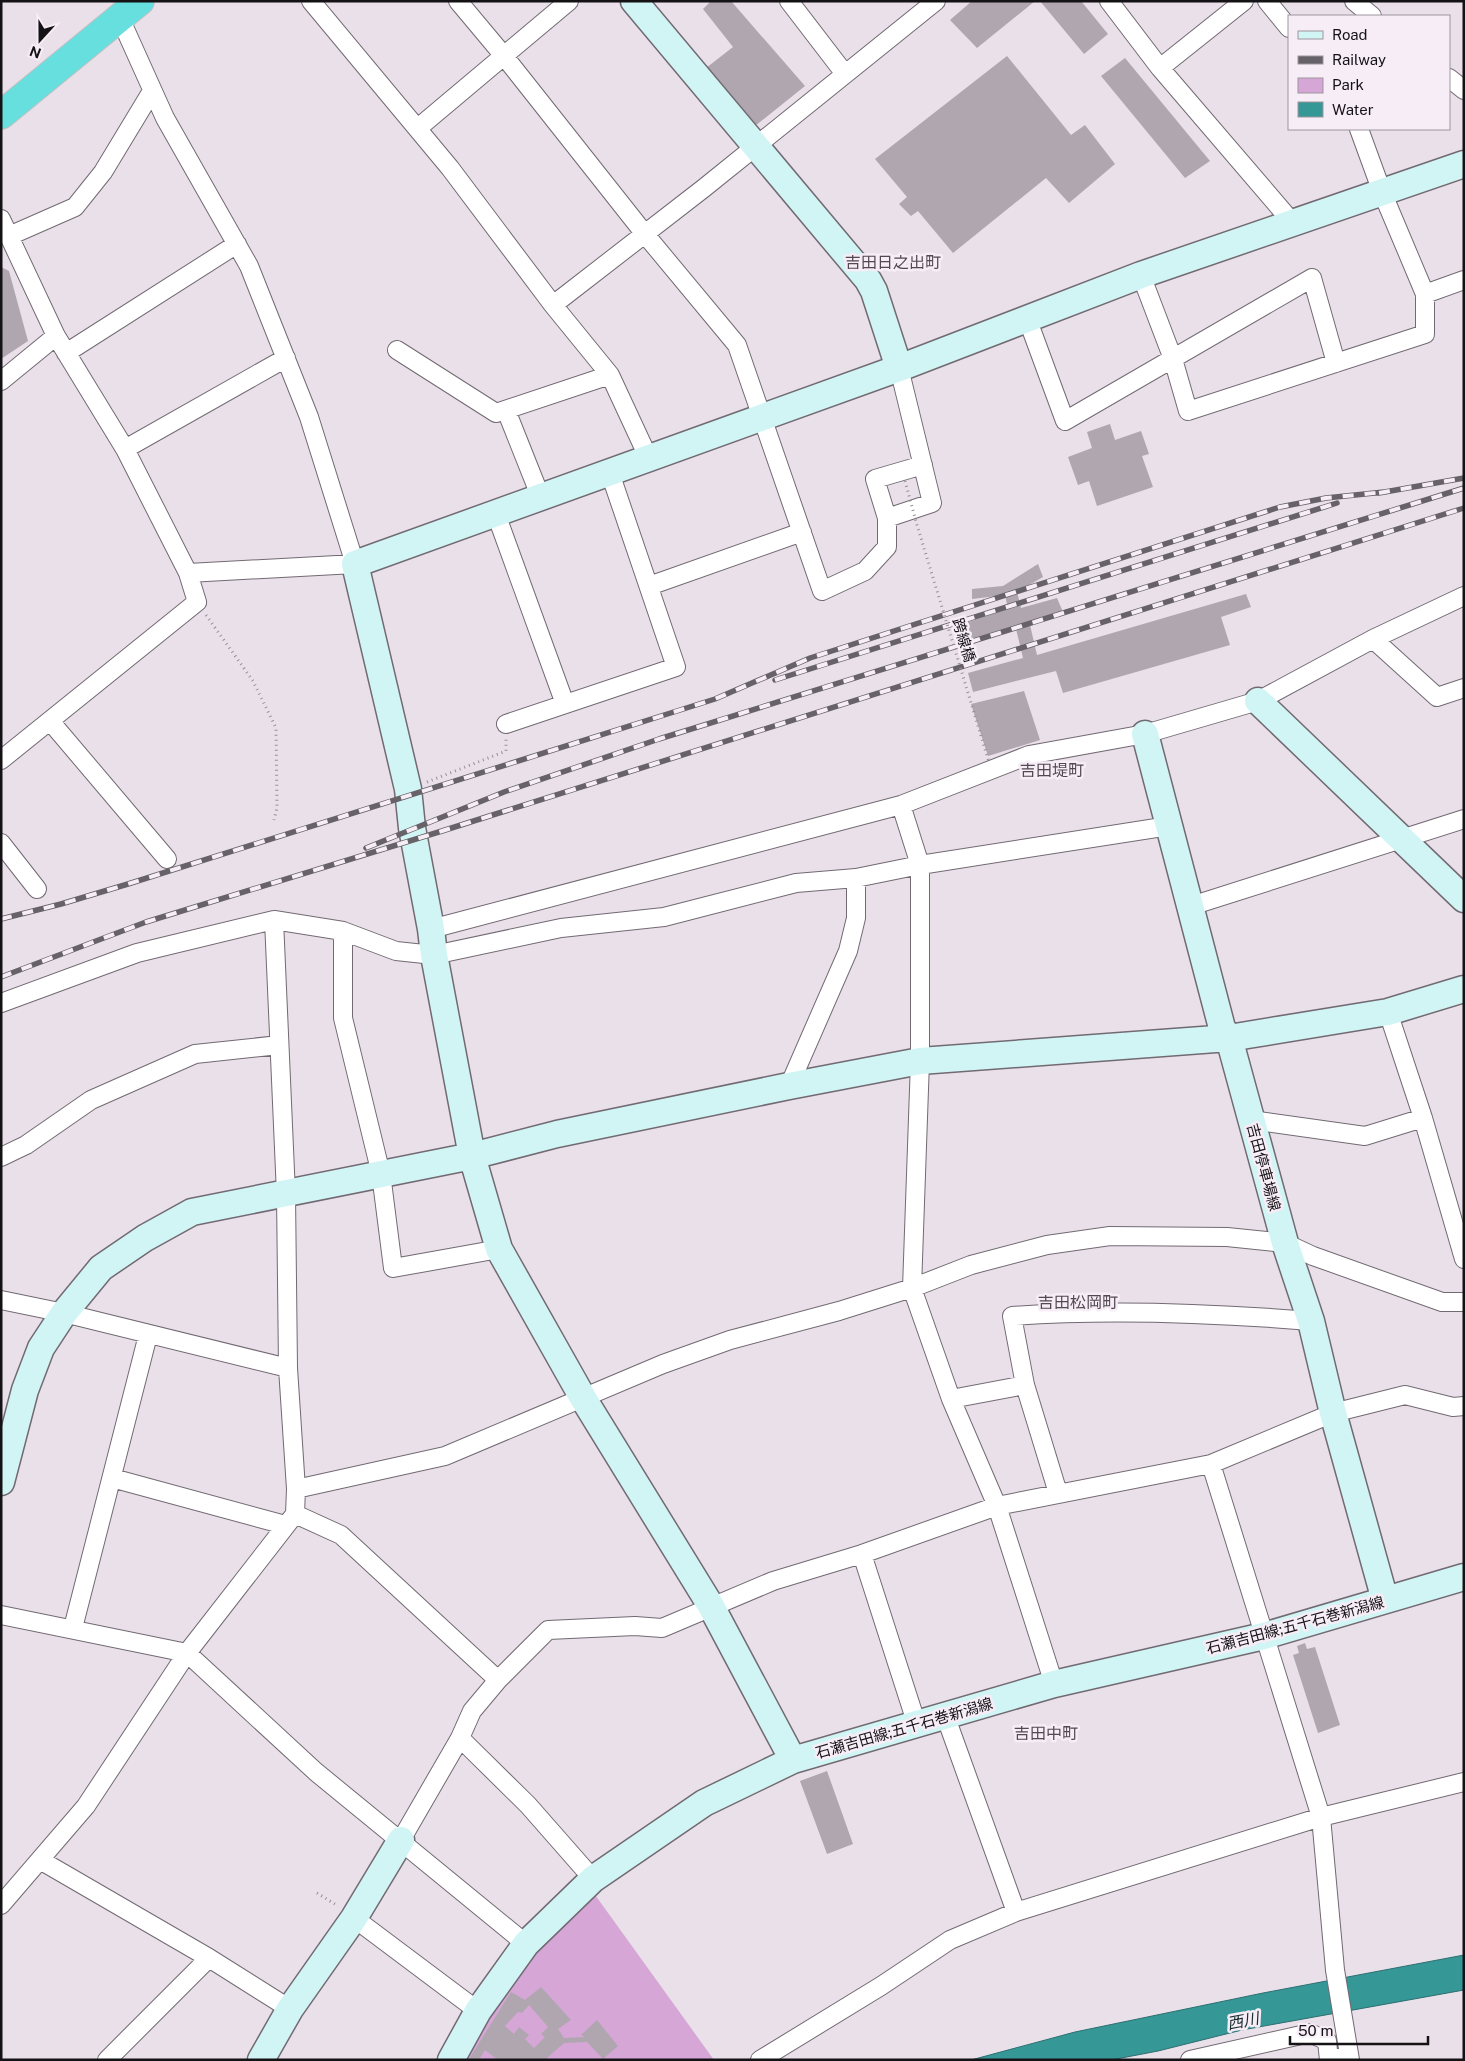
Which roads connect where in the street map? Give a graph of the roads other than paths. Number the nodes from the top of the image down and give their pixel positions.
1 (311, 1) edge
2 (458, 1) edge
3 (569, 1) edge
4 (634, 1) edge
5 (789, 1) edge
6 (936, 1) edge
7 (1108, 1) edge
8 (1244, 1) edge
9 (1267, 1) edge
10 (1354, 1) edge
11 (124, 7) edge
12 (1372, 10) edge
13 (1288, 27) edge
14 (504, 56) junction
15 (1160, 68) junction
16 (845, 74) junction
17 (1450, 79) edge
18 (1464, 90) edge
19 (152, 91) junction
20 (1, 115) edge
21 (418, 128) junction
22 (1359, 130) edge
23 (756, 145) junction
24 (1464, 164) edge
25 (1382, 192) junction
26 (1, 219) edge
27 (1292, 222) junction
28 (644, 233) junction
29 (9, 236) junction
30 (237, 244) junction
31 (1141, 275) junction
32 (1464, 280) edge
33 (1425, 294) junction
34 (553, 305) junction
35 (1027, 318) junction
36 (56, 336) junction
37 (397, 350) dead end
38 (66, 353) junction
39 (286, 358) junction
40 (1173, 360) junction
41 (1336, 363) junction
42 (899, 368) junction
43 (610, 375) junction
44 (1, 382) edge
45 (506, 410) junction
46 (762, 418) junction
47 (125, 449) junction
48 (649, 459) junction
49 (923, 466) junction
50 (610, 473) junction
51 (541, 498) junction
52 (496, 514) junction
53 (887, 518) junction
54 (802, 532) junction
55 (355, 564) junction
56 (188, 573) junction
57 (649, 586) junction
58 (1464, 596) edge
59 (1373, 640) junction
60 (1464, 688) edge
61 (1258, 701) junction
62 (565, 704) junction
63 (50, 721) junction
64 (506, 724) road end
65 (1145, 734) junction
66 (1, 760) edge
67 (901, 805) junction
68 (1464, 819) edge
69 (1170, 826) junction
70 (1402, 838) junction
71 (1, 843) edge
72 (167, 859) dead end
73 (920, 865) junction
74 (856, 878) junction
75 (37, 889) dead end
76 (1464, 899) edge
77 (1191, 906) junction
78 (274, 920) junction
79 (432, 929) junction
80 (343, 931) junction
81 (434, 955) junction
82 (1464, 989) edge
83 (1, 1003) edge
84 (1388, 1012) junction
85 (1229, 1038) junction
86 (279, 1045) junction
87 (920, 1062) junction
88 (789, 1086) junction
89 (1422, 1118) junction
90 (1251, 1120) junction
91 (472, 1156) junction
92 (1, 1157) edge
93 (381, 1174) junction
94 (286, 1194) junction
95 (1285, 1244) junction
96 (499, 1249) junction
97 (1464, 1259) edge
98 (912, 1288) junction
99 (1, 1300) edge
100 (1464, 1302) edge
101 (64, 1313) junction
102 (1312, 1321) junction
103 (148, 1335) junction
104 (288, 1368) junction
105 (1025, 1385) junction
106 (583, 1398) junction
107 (951, 1400) junction
108 (1464, 1406) edge
109 (1333, 1413) junction
110 (1211, 1464) junction
111 (112, 1478) junction
112 (1, 1482) edge
113 (296, 1489) junction
114 (1058, 1493) junction
115 (997, 1506) junction
116 (290, 1519) junction
117 (862, 1554) junction
118 (1464, 1577) edge
119 (1386, 1600) junction
120 (712, 1606) junction
121 (1, 1615) edge
122 (73, 1628) junction
123 (1264, 1636) junction
124 (187, 1653) junction
125 (498, 1680) junction
126 (1054, 1684) junction
127 (945, 1715) junction
128 (917, 1725) junction
129 (460, 1738) junction
130 (793, 1760) junction
131 (1464, 1782) edge
132 (1321, 1817) junction
133 (401, 1840) junction
134 (40, 1860) junction
135 (593, 1879) junction
136 (1, 1905) edge
137 (1016, 1912) junction
138 (354, 1918) junction
139 (526, 1944) junction
140 (209, 1958) junction
141 (290, 2009) junction
142 (478, 2011) junction
143 (1350, 2058) edge
144 (108, 2060) edge
145 (261, 2060) edge
146 (451, 2060) edge
147 (760, 2060) edge
148 (1190, 2060) edge

1 - 21 street
2 - 14 street
3 - 14 street
4 - 23 street
5 - 16 street
6 - 16 street
7 - 15 street
8 - 15 street
9 - 13 street
10 - 12 street
11 - 19 street
11 - 20 highway
14 - 21 street
14 - 28 street
15 - 27 street
16 - 23 street
17 - 18 street
19 - 29 street
19 - 30 street
21 - 34 street
22 - 25 street
23 - 28 street
23 - 42 street
24 - 25 street
25 - 27 street
25 - 33 street
26 - 29 street
27 - 31 street
28 - 34 street
28 - 46 street
29 - 36 street
30 - 38 street
30 - 39 street
31 - 35 street
31 - 40 street
32 - 33 street
33 - 41 street
34 - 43 street
35 - 40 street
35 - 42 street
36 - 38 street
36 - 44 street
37 - 45 street
38 - 47 street
39 - 47 street
39 - 55 street
40 - 41 street
40 - 41 street
42 - 46 street
42 - 49 street
43 - 45 street
43 - 48 street
45 - 51 street
46 - 48 street
46 - 54 street
47 - 56 street
48 - 50 street
49 - 53 street
49 - 53 street
50 - 51 street
50 - 57 street
51 - 52 street
52 - 55 street
52 - 62 street
53 - 54 street
54 - 57 street
55 - 56 street
55 - 79 street
56 - 63 street
57 - 62 street
58 - 59 street
59 - 60 street
59 - 61 street
61 - 65 street
61 - 70 street
62 - 64 street
63 - 66 street
63 - 72 street
65 - 67 street
65 - 69 street, 吉田停車場線
67 - 73 street
67 - 79 street
68 - 70 street
69 - 73 street
69 - 77 street, 吉田停車場線
70 - 76 street
70 - 77 street
71 - 75 street
73 - 74 street
73 - 87 street
74 - 81 street
74 - 88 street
77 - 85 street, 吉田停車場線
78 - 80 street
78 - 83 street
78 - 86 street
79 - 81 street
80 - 81 street
80 - 93 street
81 - 91 street
82 - 84 street
84 - 85 street
84 - 89 street
85 - 87 street
85 - 90 street, 吉田停車場線
86 - 92 street
86 - 94 street
87 - 88 street
87 - 98 street
88 - 91 street
89 - 90 street
89 - 97 street
90 - 95 street, 吉田停車場線
91 - 93 street
91 - 96 street
93 - 94 street
93 - 96 street
94 - 101 street
94 - 104 street
95 - 98 street
95 - 100 street
95 - 102 street, 吉田停車場線
96 - 106 street
98 - 106 street
98 - 107 street
99 - 101 street
101 - 103 street
101 - 112 street
102 - 105 street
102 - 109 street, 吉田停車場線
103 - 104 street
103 - 111 street
104 - 113 street
105 - 107 street
105 - 114 street
106 - 113 street
106 - 120 street
107 - 115 street
108 - 109 street
109 - 110 street
109 - 119 street, 吉田停車場線
110 - 114 street
110 - 123 street
111 - 116 street
111 - 122 street
113 - 116 street
114 - 115 street
115 - 117 street
115 - 126 street
116 - 124 street
116 - 125 street
117 - 120 street
117 - 128 street
118 - 119 street, 石瀬吉田線;五千石巻新潟線
119 - 123 street, 石瀬吉田線;五千石巻新潟線
120 - 125 street
120 - 130 street
121 - 122 street
122 - 124 street
123 - 126 street, 石瀬吉田線;五千石巻新潟線
123 - 132 street
124 - 133 street
124 - 134 street
125 - 129 street
126 - 127 street, 石瀬吉田線;五千石巻新潟線
127 - 128 street, 石瀬吉田線;五千石巻新潟線
127 - 137 street
128 - 130 street, 石瀬吉田線;五千石巻新潟線
129 - 133 street
129 - 135 street
130 - 135 street, 石瀬吉田線;五千石巻新潟線
131 - 132 street
132 - 137 street
132 - 143 street
133 - 138 street
133 - 139 street
134 - 136 street
134 - 140 street
135 - 139 street, 石瀬吉田線;五千石巻新潟線
137 - 147 street
138 - 141 street
138 - 142 street
139 - 142 street, 石瀬吉田線;五千石巻新潟線
140 - 141 street
140 - 144 street
141 - 145 street
142 - 146 street, 石瀬吉田線;五千石巻新潟線
143 - 148 street

